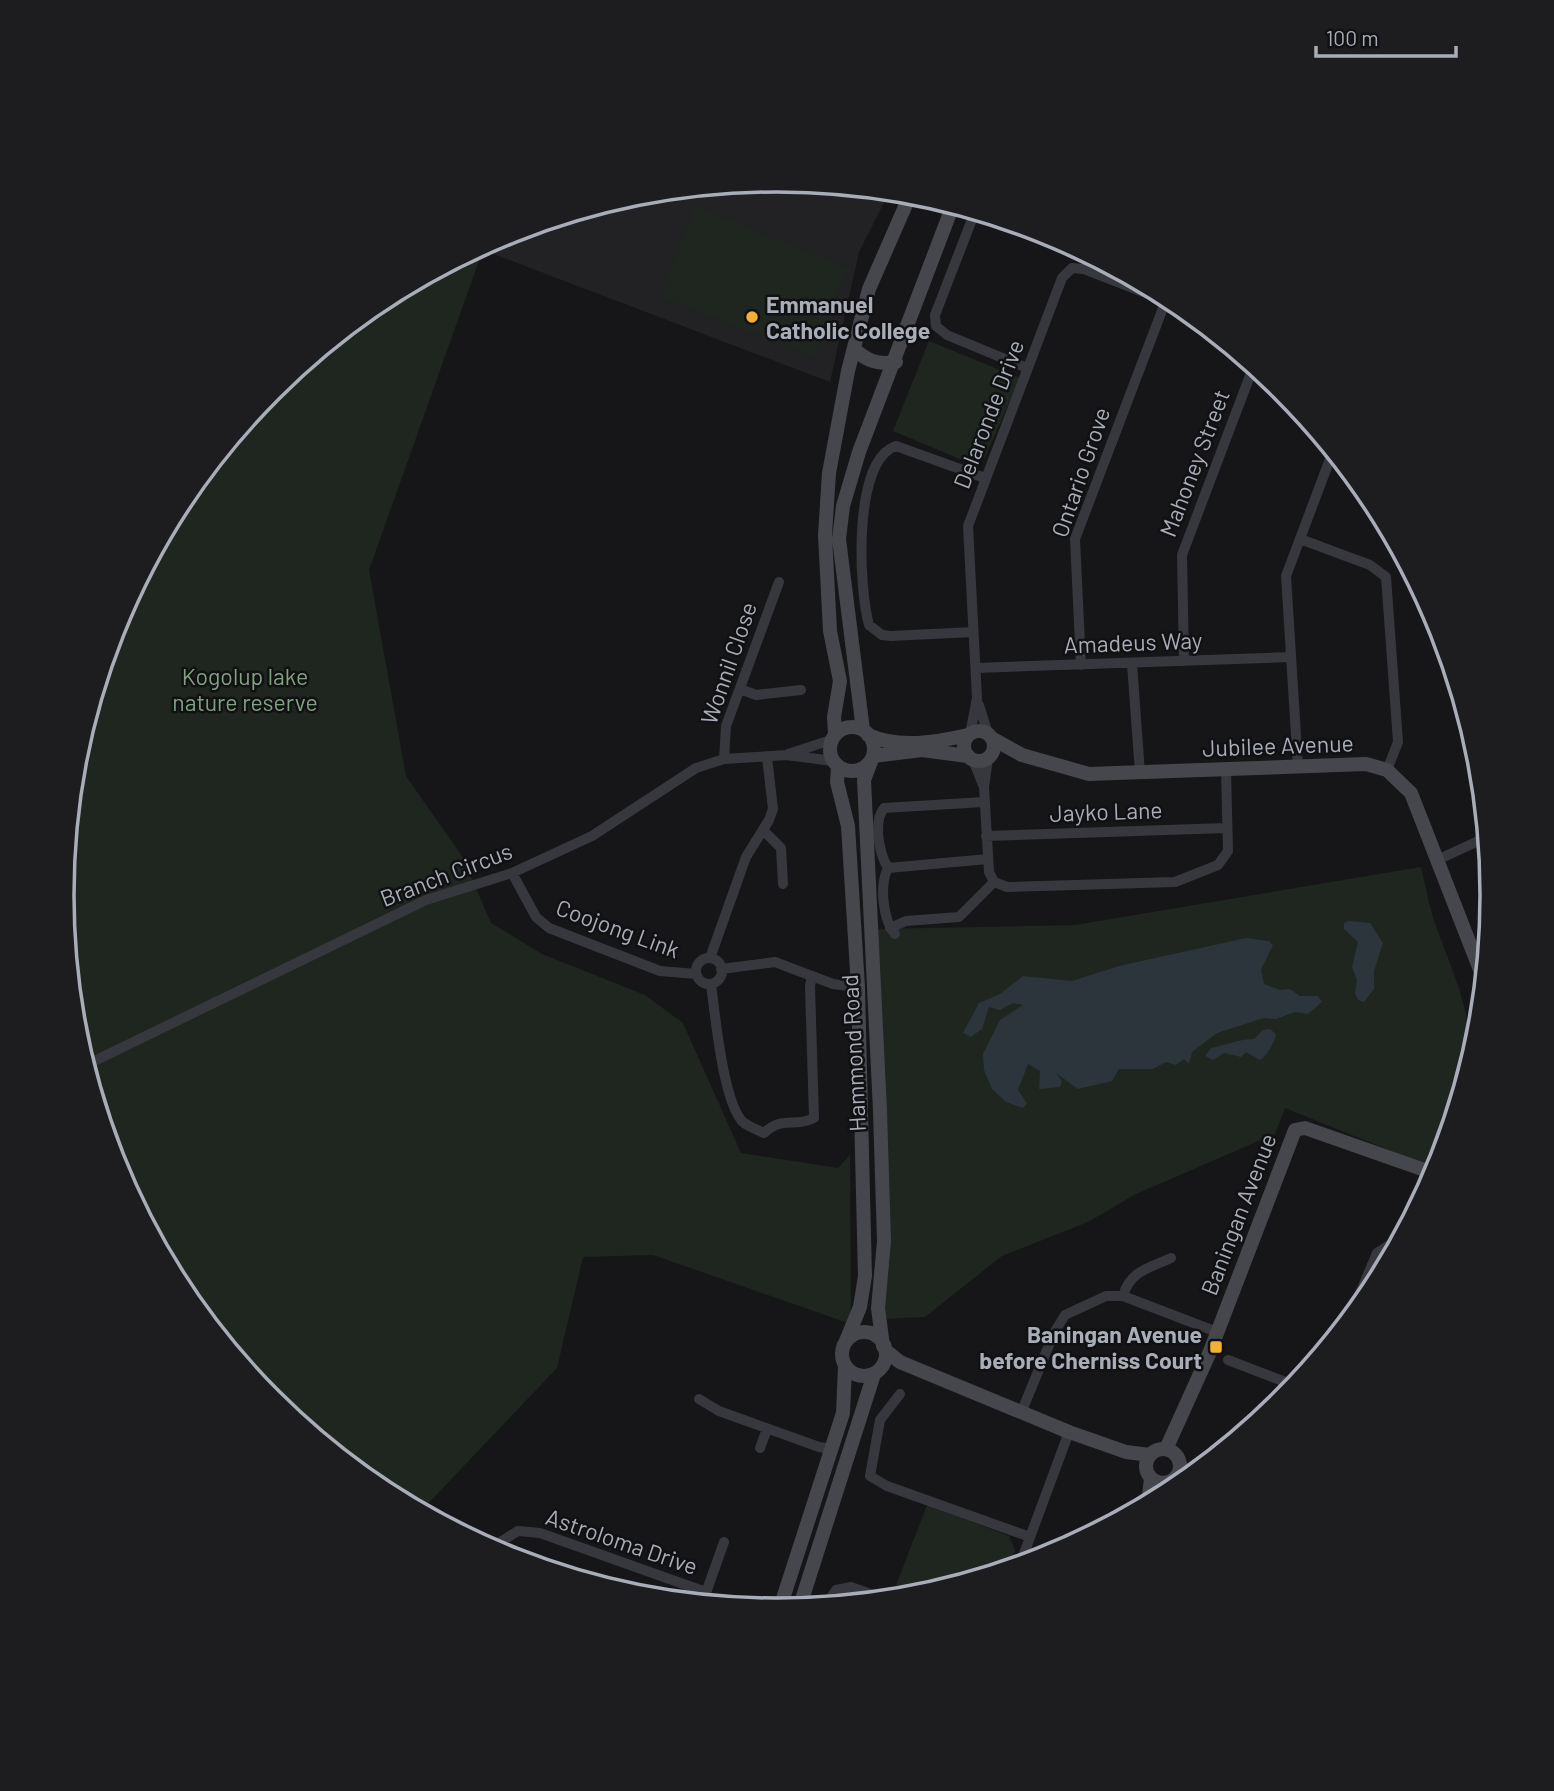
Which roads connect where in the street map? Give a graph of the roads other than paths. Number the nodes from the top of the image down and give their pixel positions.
1 (906, 205) edge
2 (950, 214) edge
3 (971, 222) dead end
4 (1129, 286) edge
5 (1163, 308) edge
6 (854, 349) junction
7 (896, 362) junction
8 (1027, 368) junction
9 (1250, 375) edge
10 (835, 444) junction
11 (859, 452) junction
12 (1330, 461) edge
13 (985, 478) junction
14 (1300, 539) junction
15 (779, 582) dead end
16 (973, 632) junction
17 (1291, 657) junction
18 (1184, 661) junction
19 (1132, 664) junction
20 (1081, 666) junction
21 (976, 668) junction
22 (740, 689) junction
23 (802, 690) dead end
24 (977, 698) junction
25 (865, 732) junction
26 (969, 734) junction
27 (833, 737) junction
28 (991, 737) junction
29 (786, 755) junction
30 (1022, 755) junction
31 (767, 757) junction
32 (873, 757) junction
33 (979, 758) junction
34 (724, 759) junction
35 (835, 764) junction
36 (1298, 767) junction
37 (1226, 769) junction
38 (1387, 770) junction
39 (1140, 773) junction
40 (984, 802) junction
41 (1227, 828) junction
42 (763, 830) junction
43 (986, 836) junction
44 (1478, 841) edge
45 (988, 859) junction
46 (1437, 860) junction
47 (888, 868) junction
48 (512, 873) junction
49 (994, 882) junction
50 (783, 884) dead end
51 (1478, 951) edge
52 (710, 958) junction
53 (721, 969) junction
54 (696, 974) junction
55 (812, 976) junction
56 (711, 984) junction
57 (858, 987) junction
58 (93, 1061) edge
59 (1406, 1166) junction
60 (1424, 1171) edge
61 (1422, 1175) edge
62 (1386, 1247) edge
63 (1171, 1258) dead end
64 (1366, 1280) edge
65 (1123, 1296) junction
66 (1217, 1332) junction
67 (846, 1341) junction
68 (884, 1348) junction
69 (1228, 1360) dead end
70 (845, 1366) junction
71 (918, 1370) junction
72 (876, 1372) junction
73 (1285, 1382) edge
74 (900, 1394) dead end
75 (699, 1399) dead end
76 (1021, 1413) junction
77 (767, 1429) junction
78 (1069, 1432) junction
79 (760, 1448) dead end
80 (832, 1449) junction
81 (1169, 1468) edge
82 (1159, 1486) edge
83 (1030, 1537) junction
84 (500, 1541) edge
85 (724, 1542) dead end
86 (1024, 1554) edge
87 (868, 1593) edge
88 (693, 1594) edge
89 (705, 1595) edge
90 (832, 1596) edge
91 (803, 1598) edge
92 (783, 1599) edge

1 - 6 main road
2 - 7 main road
3 - 8 street
4 - 8 street, Delaronde Drive
5 - 20 street, Ontario Grove
6 - 7 main road
6 - 10 main road
7 - 11 main road
8 - 13 street, Delaronde Drive
9 - 18 street, Mahoney Street
10 - 11 main road
10 - 27 main road
11 - 25 main road
12 - 14 street
13 - 16 street, Delaronde Drive
13 - 16 street
14 - 17 street
14 - 38 street
15 - 22 street, Wonnil Close
16 - 21 street, Delaronde Drive
17 - 18 street, Amadeus Way
17 - 36 street
18 - 19 street, Amadeus Way
19 - 20 street, Amadeus Way
19 - 39 street
20 - 21 street, Amadeus Way
21 - 24 street, Delaronde Drive
22 - 23 street
22 - 34 street, Wonnil Close
24 - 26 street, Delaronde Drive
24 - 28 street, Delaronde Drive
25 - 26 main road
25 - 27 main road
25 - 32 main road
26 - 28 main road
26 - 33 main road
27 - 29 street, Branch Circus
27 - 35 main road
28 - 30 main road, Jubilee Avenue
28 - 33 main road
29 - 31 street, Branch Circus
29 - 35 street, Branch Circus
30 - 33 main road, Jubilee Avenue
30 - 39 main road, Jubilee Avenue
31 - 34 street, Branch Circus
31 - 42 street
32 - 33 main road, Jubilee Avenue
32 - 35 main road
32 - 68 main road, Hammond Road
33 - 40 street
34 - 48 street, Branch Circus
35 - 57 main road, Hammond Road
36 - 37 main road, Jubilee Avenue
36 - 38 main road, Jubilee Avenue
37 - 39 main road, Jubilee Avenue
37 - 41 street
38 - 46 main road
40 - 43 street
40 - 47 street
41 - 43 street, Jayko Lane
41 - 49 street
42 - 50 street
42 - 52 street
43 - 45 street
44 - 46 street
45 - 47 street
45 - 49 street
46 - 51 main road
47 - 49 street
48 - 54 street, Coojong Link
48 - 58 street, Branch Circus
52 - 53 street
52 - 54 street
53 - 55 street
53 - 56 street
54 - 56 street
55 - 56 street
55 - 57 street
57 - 67 main road, Hammond Road
59 - 60 main road
59 - 61 main road
59 - 66 main road, Baningan Avenue
62 - 64 street
63 - 65 street
65 - 66 street
65 - 76 street
66 - 81 main road, Baningan Avenue
67 - 68 main road
67 - 70 main road
68 - 71 main road
68 - 72 main road
69 - 73 street
70 - 72 main road
70 - 80 main road
71 - 72 main road
71 - 76 main road
72 - 91 main road
74 - 83 street
75 - 77 street
76 - 78 main road
77 - 79 street
77 - 80 street
78 - 81 main road
78 - 83 street
80 - 92 main road
81 - 82 main road, Baningan Avenue
83 - 86 street
84 - 88 street, Astroloma Drive
85 - 89 street
87 - 90 street

